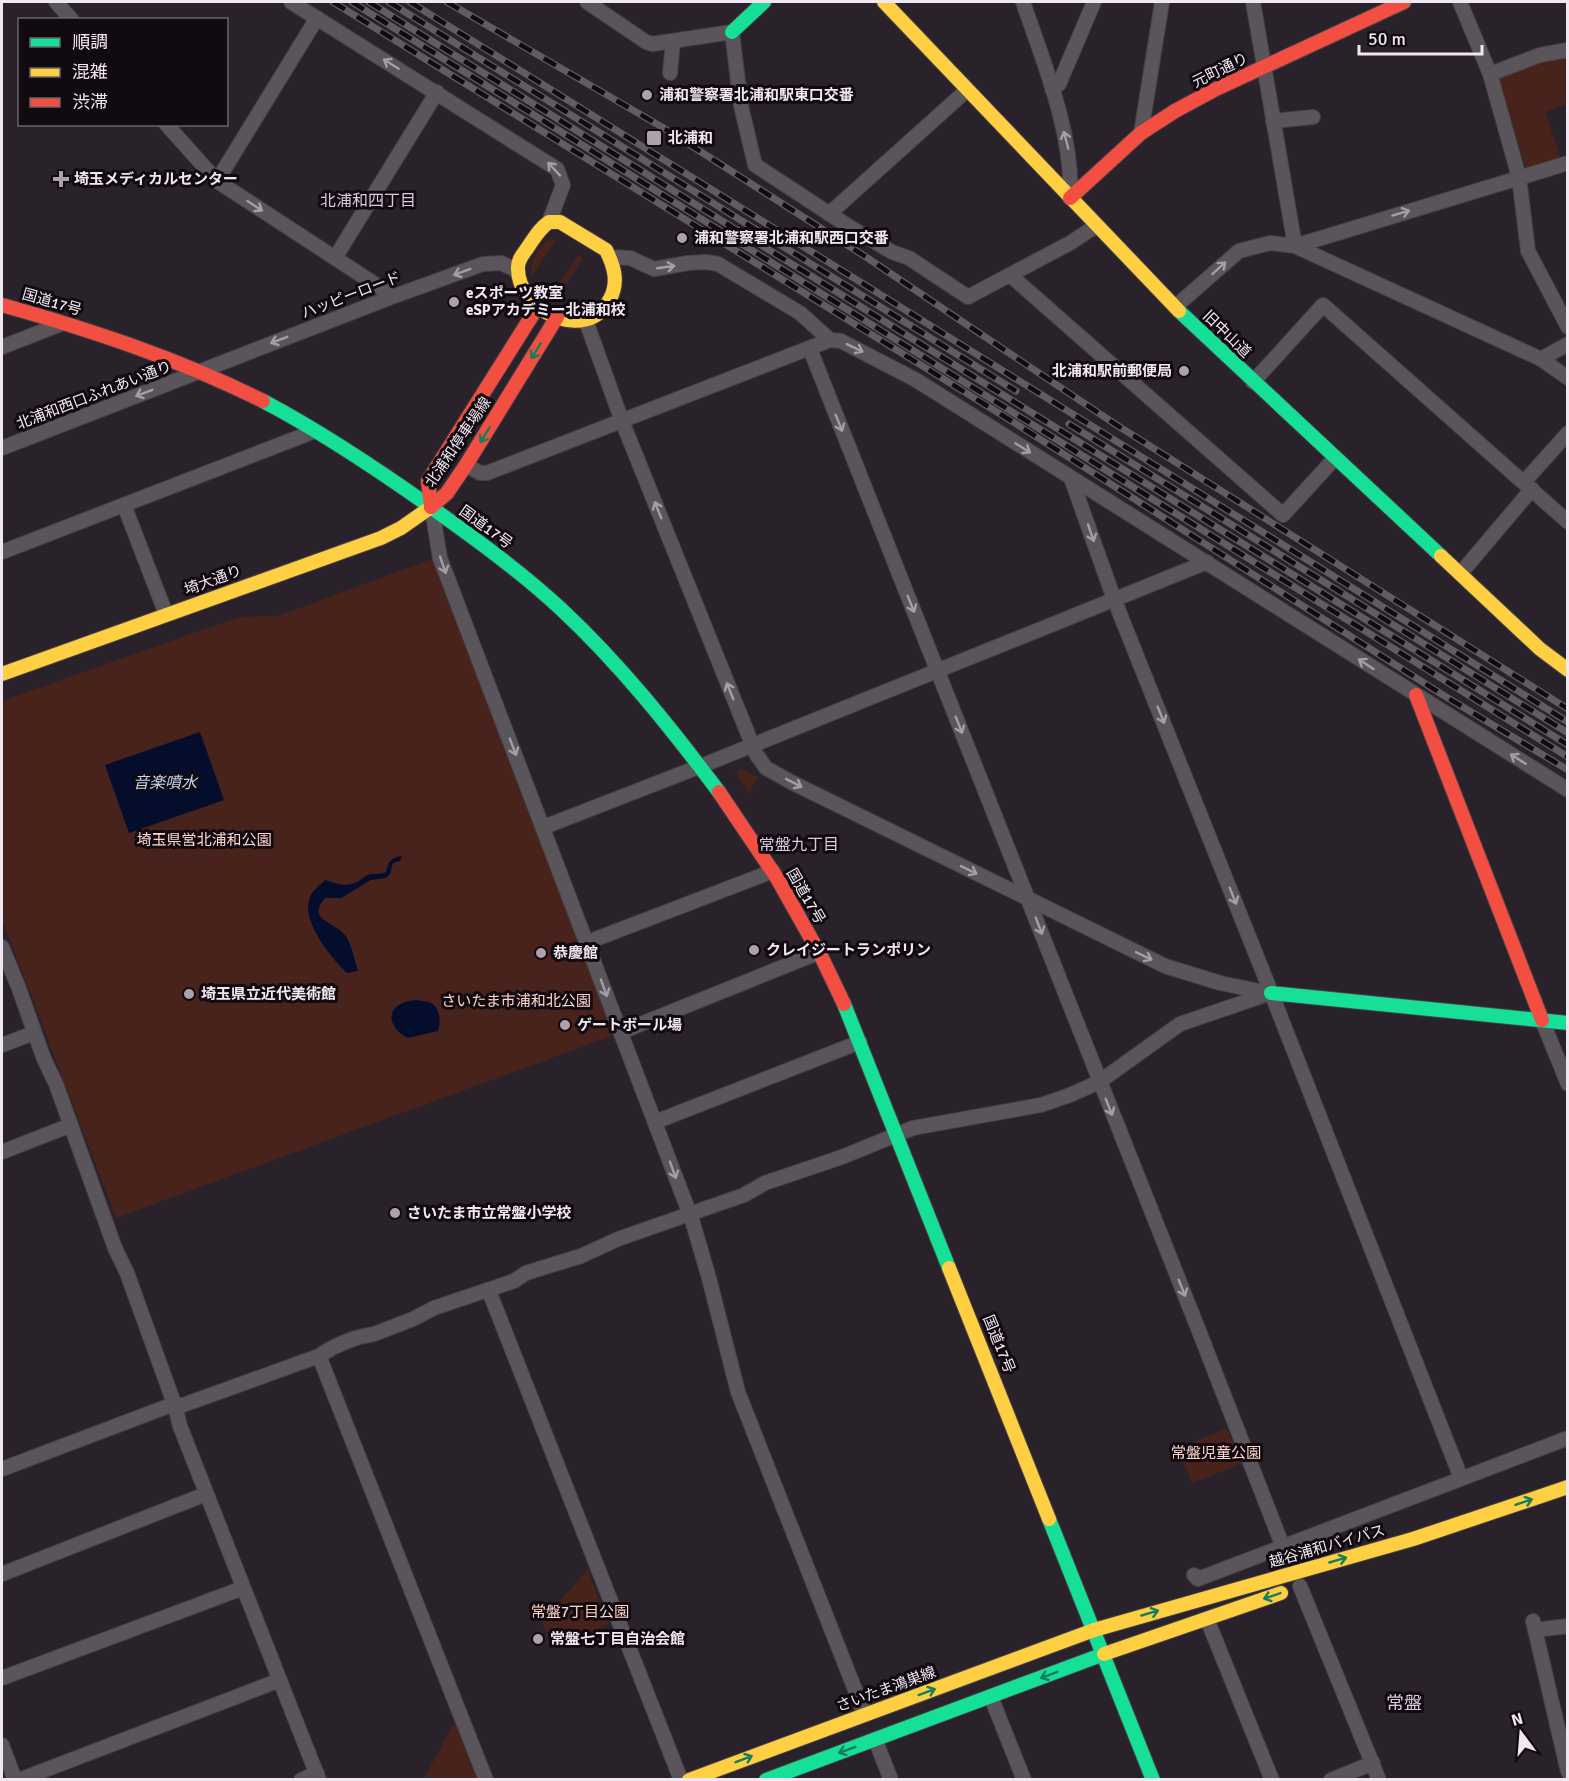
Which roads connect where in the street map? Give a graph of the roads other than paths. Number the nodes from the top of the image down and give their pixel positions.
1 (56, 2) edge
2 (291, 2) edge
3 (587, 2) edge
4 (764, 2) edge
5 (884, 2) edge
6 (1023, 2) edge
7 (1094, 2) edge
8 (1162, 2) edge
9 (1253, 2) edge
10 (1404, 2) edge
11 (1460, 2) edge
12 (70, 18) edge
13 (317, 18) junction
14 (732, 32) junction
15 (673, 41) junction
16 (1568, 50) edge
17 (1264, 67) junction
18 (670, 73) dead end
19 (1490, 74) junction
20 (1052, 89) junction
21 (967, 90) junction
22 (436, 92) junction
23 (1313, 117) dead end
24 (1273, 121) junction
25 (168, 126) edge
26 (1141, 134) junction
27 (1568, 163) edge
28 (1519, 177) junction
29 (217, 181) junction
30 (1070, 198) junction
31 (829, 214) junction
32 (549, 222) junction
33 (1096, 226) junction
34 (1295, 246) junction
35 (610, 257) junction
36 (335, 258) junction
37 (518, 271) junction
38 (1010, 275) junction
39 (389, 298) junction
40 (2, 305) edge
41 (538, 306) junction
42 (1175, 307) junction
43 (557, 317) junction
44 (586, 321) junction
45 (66, 323) junction
46 (1568, 327) edge
47 (830, 340) junction
48 (1568, 344) edge
49 (2, 347) edge
50 (810, 349) junction
51 (1541, 359) junction
52 (198, 372) junction
53 (1568, 378) edge
54 (1253, 382) junction
55 (622, 421) junction
56 (315, 431) junction
57 (1568, 433) edge
58 (2, 448) edge
59 (1335, 458) junction
60 (466, 465) junction
61 (1071, 478) junction
62 (1528, 485) junction
63 (124, 505) junction
64 (431, 507) junction
65 (1568, 522) edge
66 (2, 552) edge
67 (1207, 562) junction
68 (1460, 574) junction
69 (1114, 599) junction
70 (166, 614) junction
71 (937, 670) junction
72 (1568, 670) edge
73 (2, 674) edge
74 (1416, 695) junction
75 (753, 746) junction
76 (701, 766) junction
77 (1568, 790) edge
78 (544, 827) junction
79 (772, 871) junction
80 (1028, 900) junction
81 (588, 942) junction
82 (2, 947) edge
83 (820, 952) junction
84 (1271, 993) junction
85 (1542, 1020) junction
86 (1568, 1023) edge
87 (621, 1032) junction
88 (34, 1033) junction
89 (860, 1042) junction
90 (2, 1045) edge
91 (1099, 1082) junction
92 (1568, 1084) edge
93 (655, 1122) junction
94 (71, 1125) junction
95 (897, 1133) junction
96 (2, 1152) edge
97 (690, 1213) junction
98 (489, 1291) junction
99 (319, 1356) junction
100 (175, 1406) junction
101 (1568, 1438) edge
102 (2, 1469) edge
103 (1461, 1478) junction
104 (1568, 1487) edge
105 (206, 1494) junction
106 (1568, 1502) edge
107 (1282, 1547) junction
108 (2, 1574) edge
109 (1194, 1575) dead end
110 (1300, 1586) junction
111 (243, 1588) junction
112 (1207, 1619) junction
113 (1568, 1626) edge
114 (1094, 1630) junction
115 (1104, 1654) junction
116 (2, 1678) edge
117 (280, 1680) junction
118 (991, 1697) junction
119 (865, 1715) junction
120 (1561, 1718) edge
121 (875, 1739) junction
122 (2, 1745) edge
123 (1373, 1763) junction
124 (1568, 1772) edge
125 (318, 1776) edge
126 (15, 1779) edge
127 (19, 1779) edge
128 (301, 1779) edge
129 (486, 1779) edge
130 (681, 1779) edge
131 (689, 1779) edge
132 (766, 1779) edge
133 (891, 1779) edge
134 (1024, 1779) edge
135 (1153, 1779) edge
136 (1272, 1779) edge
137 (1331, 1779) edge
138 (1379, 1779) edge

1 - 12 street
2 - 13 street
3 - 15 street
4 - 14 main road
5 - 21 main road, 旧中山道
6 - 20 street
7 - 20 street
8 - 26 street
9 - 17 street
10 - 17 main road, 元町通り
11 - 19 street
22 -> 13 street
13 - 29 street
14 - 15 street
14 - 31 street
15 - 18 street
16 - 19 street
17 - 24 street
17 - 26 main road, 元町通り
19 - 28 street
30 -> 20 street
21 - 30 main road, 旧中山道
21 - 31 street
32 -> 22 street
22 - 36 street
23 - 24 street
24 - 34 street
25 - 29 street
26 - 30 main road, 元町通り
27 - 28 street
34 -> 28 street
28 - 46 street
29 -> 36 street
30 - 33 main road, 旧中山道
31 - 38 street
32 - 35 main road
32 - 37 main road
33 - 38 street
33 - 42 main road, 旧中山道
42 -> 34 street
34 - 51 street
35 - 44 main road
35 -> 47 street
36 - 39 street
37 -> 39 street, ハッピーロード
37 - 41 main road
38 - 59 street
39 -> 52 street, ハッピーロード
40 - 45 main road, 国道17号
41 - 43 main road
41 - 64 main road, 北浦和停車場線
42 - 54 main road, 旧中山道
43 - 44 main road
43 -> 60 main road, 北浦和停車場線
44 - 55 street
45 - 49 street
45 - 52 main road, 国道17号
47 - 50 street
47 -> 61 street
48 - 51 street
50 - 55 street
50 -> 71 street
51 - 53 street
52 - 56 main road, 国道17号
52 -> 58 street, 北浦和西口ふれあい通り
54 - 59 main road, 旧中山道
54 - 62 street
55 - 60 street
75 -> 55 street
56 - 63 street
56 - 64 main road, 国道17号
57 - 62 street
59 - 68 main road, 旧中山道
60 - 64 main road, 北浦和停車場線
61 - 67 street
61 -> 69 street
62 - 65 street
62 - 68 street
63 - 66 street
63 - 70 street
64 - 70 main road, 埼大通り
64 - 76 main road, 国道17号
64 -> 78 street
67 - 69 street
74 -> 67 street
68 - 72 main road, 旧中山道
69 - 71 street
69 -> 84 street
70 - 73 main road, 埼大通り
71 - 75 street
71 -> 80 street
77 -> 74 street
74 - 85 main road
75 - 76 street
75 -> 80 street
76 - 78 street
76 - 79 main road, 国道17号
78 - 81 street
79 - 81 street
79 - 83 main road, 国道17号
80 -> 84 street
80 -> 91 street
81 -> 87 street
82 - 88 street
83 - 87 street
83 - 89 main road, 国道17号
84 - 85 main road
84 - 91 street
84 - 103 street
85 - 86 main road
85 - 92 street
87 - 93 street
88 - 90 street
88 - 94 street
89 - 93 street
89 - 95 main road, 国道17号
91 - 95 street
91 -> 107 street
93 -> 97 street
94 - 96 street
94 - 100 street
95 - 97 street
95 - 114 main road, 国道17号
97 - 98 street
97 - 119 street
98 - 99 street
98 - 130 street
99 - 100 street
99 - 129 street
100 - 102 street
100 - 105 street
101 - 103 street
103 - 107 street
114 -> 104 main road, 越谷浦和バイパス
105 - 108 street
105 - 111 street
106 - 110 main road, 越谷浦和バイパス
107 - 109 street
110 -> 112 main road, 越谷浦和バイパス
110 - 123 street
111 - 116 street
111 - 117 street
112 - 115 main road, 越谷浦和バイパス
112 - 136 street
113 - 120 street
114 - 115 main road, 国道17号
119 -> 114 main road, さいたま鴻巣線
115 -> 118 main road
115 - 135 main road, 国道17号
117 - 125 street
117 - 127 street
118 - 121 main road
118 - 134 street
131 -> 119 main road, さいたま鴻巣線
120 - 124 street
121 -> 132 main road
121 - 133 street
122 - 126 street
123 - 137 street
123 - 138 street
125 - 128 street

